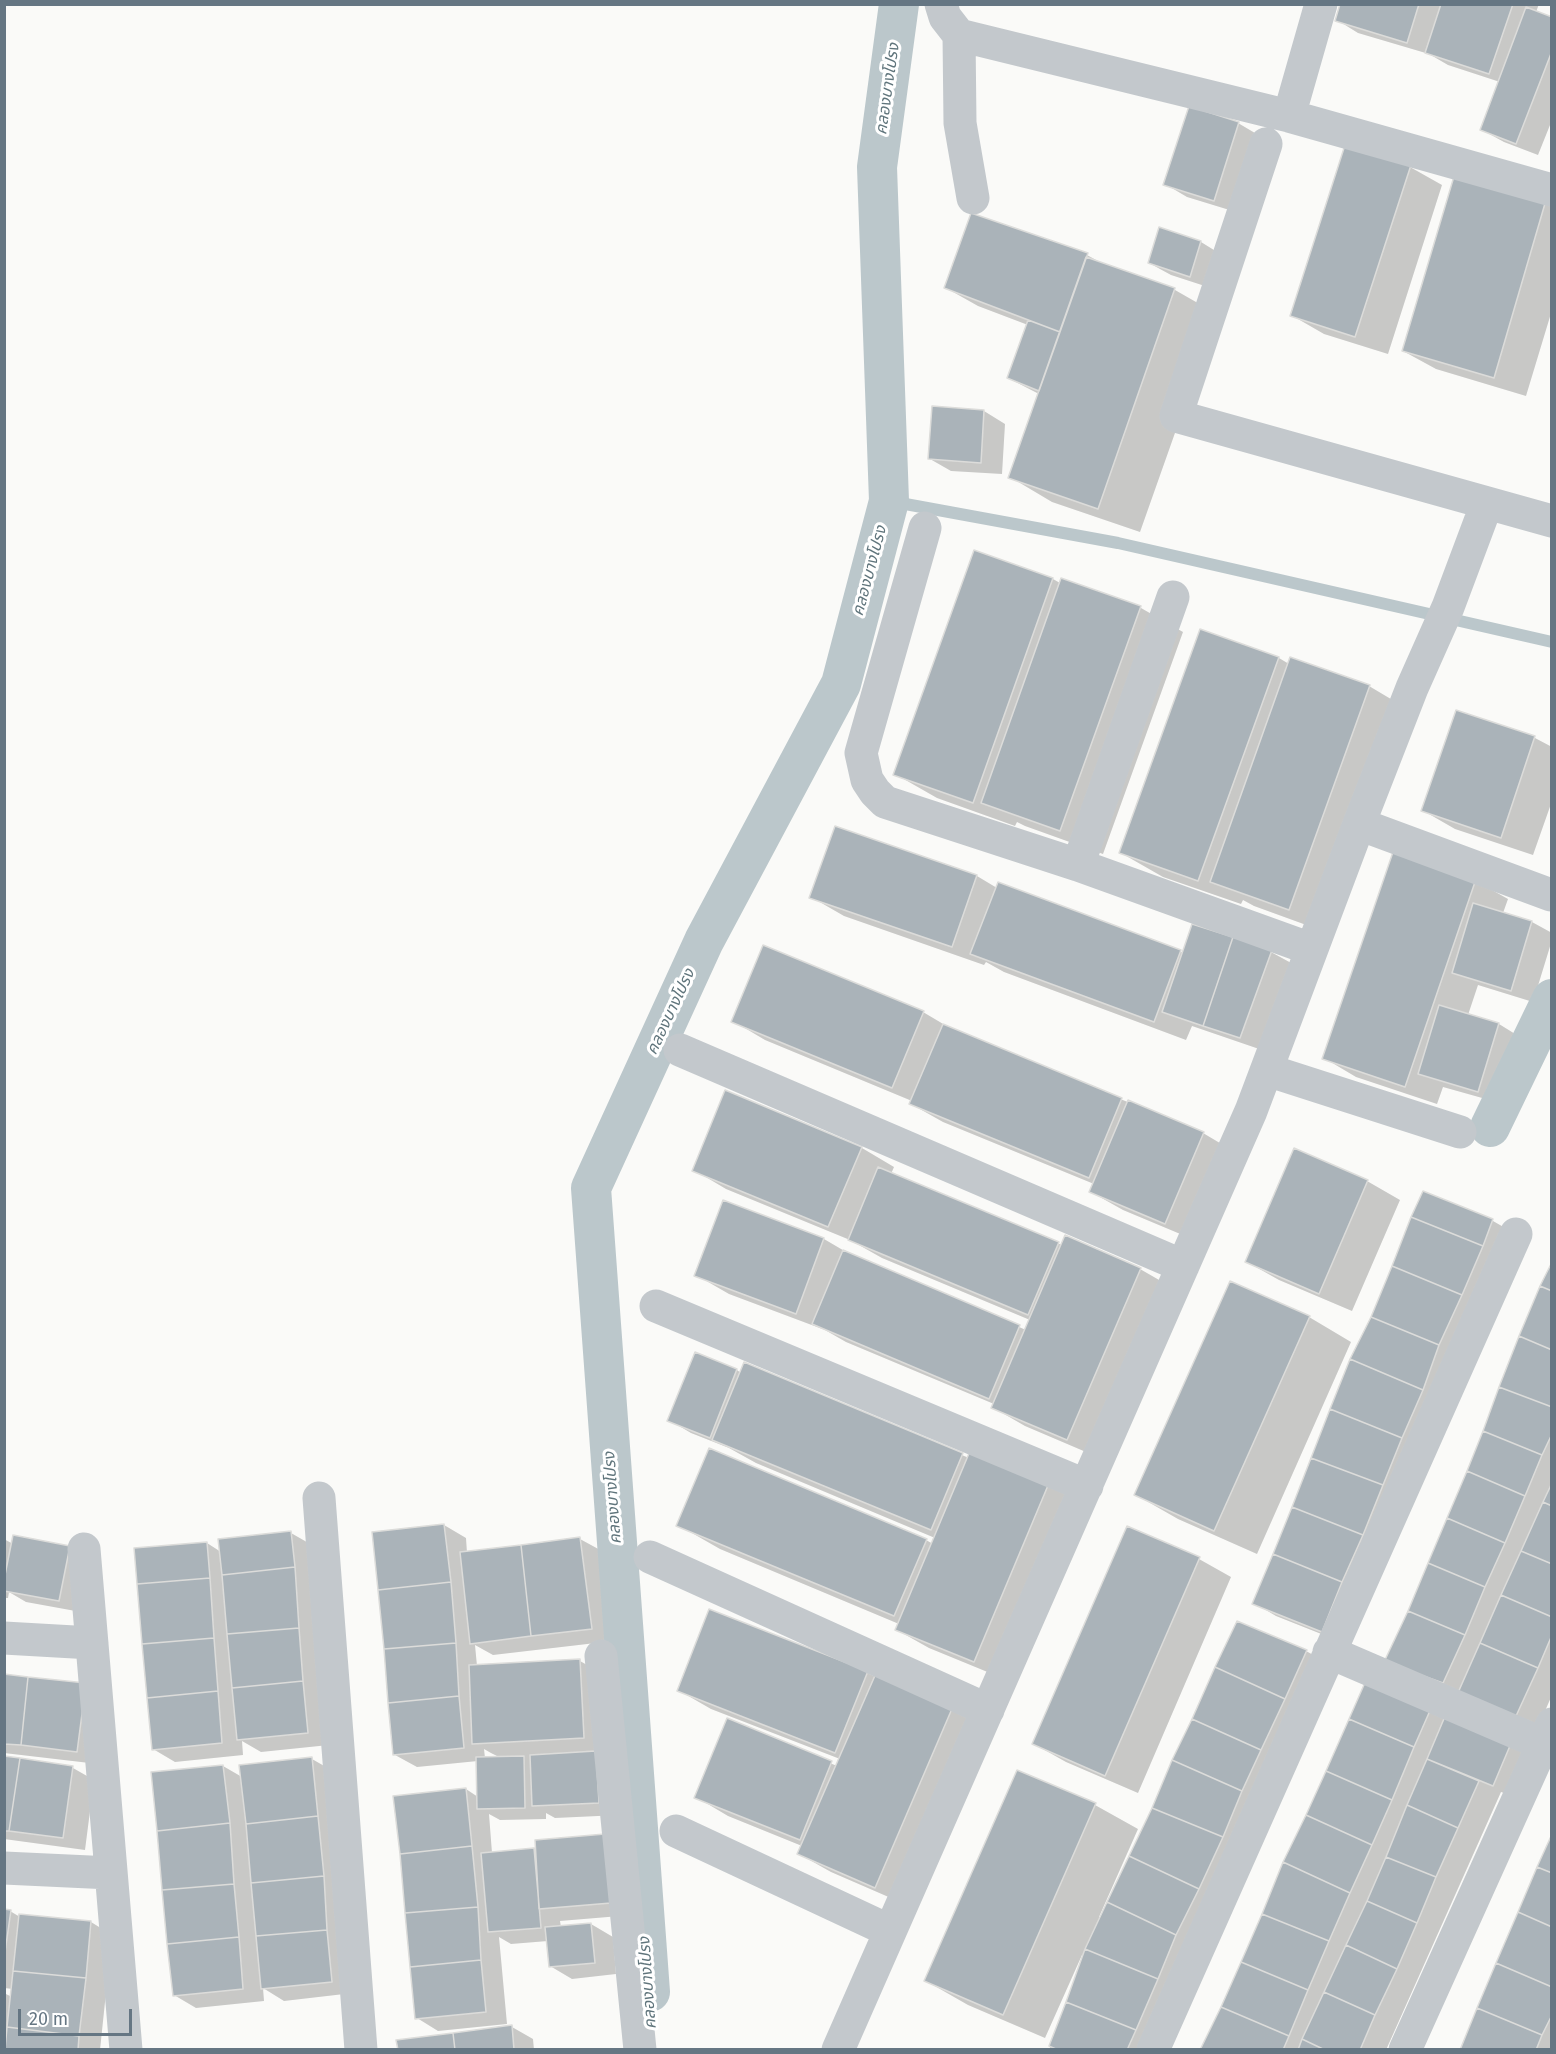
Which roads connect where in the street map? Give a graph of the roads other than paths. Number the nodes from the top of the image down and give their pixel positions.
1 (940, 4) edge
2 (1321, 4) edge
3 (959, 35) junction
4 (1289, 116) junction
5 (1266, 144) dead end
6 (1551, 190) edge
7 (973, 198) dead end
8 (1487, 503) junction
9 (1551, 521) edge
10 (925, 528) dead end
11 (1173, 597) dead end
12 (1359, 824) junction
13 (1078, 865) junction
14 (1551, 895) edge
15 (1311, 949) junction
16 (680, 1050) dead end
17 (1267, 1070) junction
18 (1460, 1132) dead end
19 (1516, 1234) dead end
20 (1183, 1266) junction
21 (656, 1306) dead end
22 (1087, 1486) junction
23 (319, 1498) dead end
24 (84, 1549) dead end
25 (650, 1557) dead end
26 (4, 1638) edge
27 (92, 1643) junction
28 (1329, 1652) junction
29 (601, 1656) dead end
30 (988, 1710) junction
31 (1547, 1734) edge
32 (676, 1831) dead end
33 (4, 1868) edge
34 (111, 1873) junction
35 (890, 1931) junction
36 (126, 2049) edge
37 (361, 2049) edge
38 (640, 2049) edge
39 (838, 2049) edge
40 (1153, 2049) edge
41 (1405, 2049) edge

1 - 3 street
2 - 4 street
3 - 4 street
3 - 7 street
4 - 6 street
5 - 8 street
8 - 9 street
8 - 12 street
10 - 13 street
11 - 13 street
12 - 14 street
12 - 15 street
13 - 15 street
15 - 17 street
16 - 20 street
17 - 18 street
17 - 20 street
19 - 28 street
20 - 22 street
21 - 22 street
22 - 30 street
23 - 37 street
24 - 27 street
25 - 30 street
26 - 27 street
27 - 34 street
28 - 31 street
28 - 40 street
29 - 38 street
30 - 35 street
31 - 41 street
32 - 35 street
33 - 34 street
34 - 36 street
35 - 39 street

